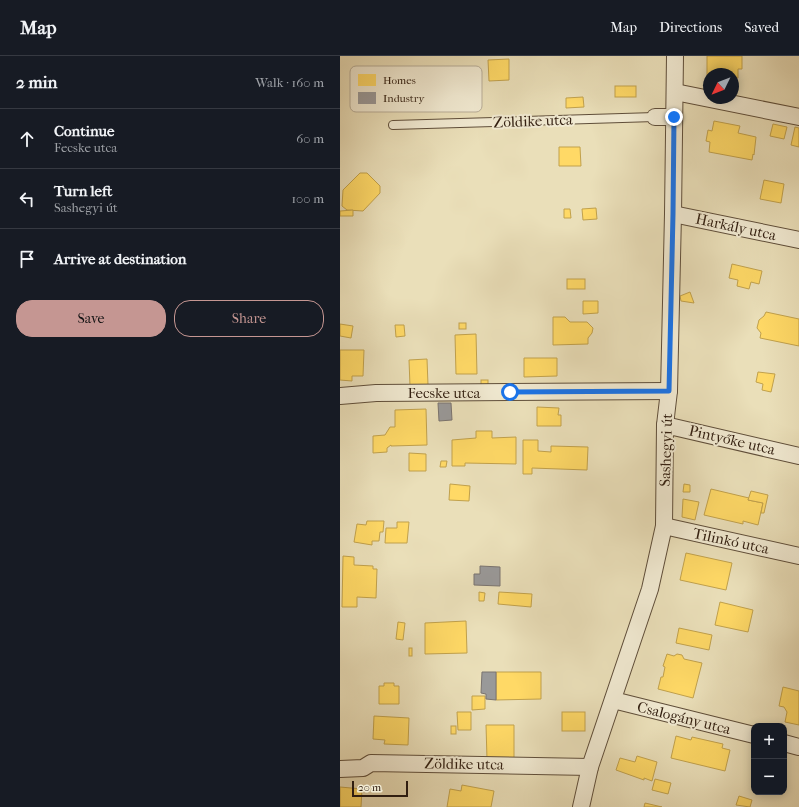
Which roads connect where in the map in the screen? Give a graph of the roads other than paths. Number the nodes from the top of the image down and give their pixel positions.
1 (674, 56) edge
2 (675, 92) junction
3 (655, 117) joint
4 (674, 117) junction
5 (799, 117) edge
6 (393, 125) dead end
7 (673, 214) junction
8 (799, 240) edge
9 (669, 391) junction
10 (340, 396) edge
11 (665, 425) junction
12 (799, 456) edge
13 (664, 526) junction
14 (799, 556) edge
15 (613, 700) junction
16 (751, 734) edge
17 (787, 744) edge
18 (799, 747) edge
19 (590, 767) junction
20 (340, 769) edge
21 (581, 807) edge

1 - 2 street, Sashegyi út
2 - 4 street, Sashegyi út
2 - 5 street
3 - 4 street, Zöldike utca
3 - 6 lane, Zöldike utca
4 - 7 street, Sashegyi út
7 - 8 street, Harkály utca
7 - 9 street, Sashegyi út
9 - 10 street, Fecske utca
9 - 11 street, Sashegyi út
11 - 12 street, Pintyőke utca
11 - 13 street, Sashegyi út
13 - 14 street, Tilinkó utca
13 - 15 street, Sashegyi út
15 - 16 street, Csalogány utca
15 - 19 street, Sashegyi út
17 - 18 street
19 - 20 street, Zöldike utca
19 - 21 street, Sashegyi út

